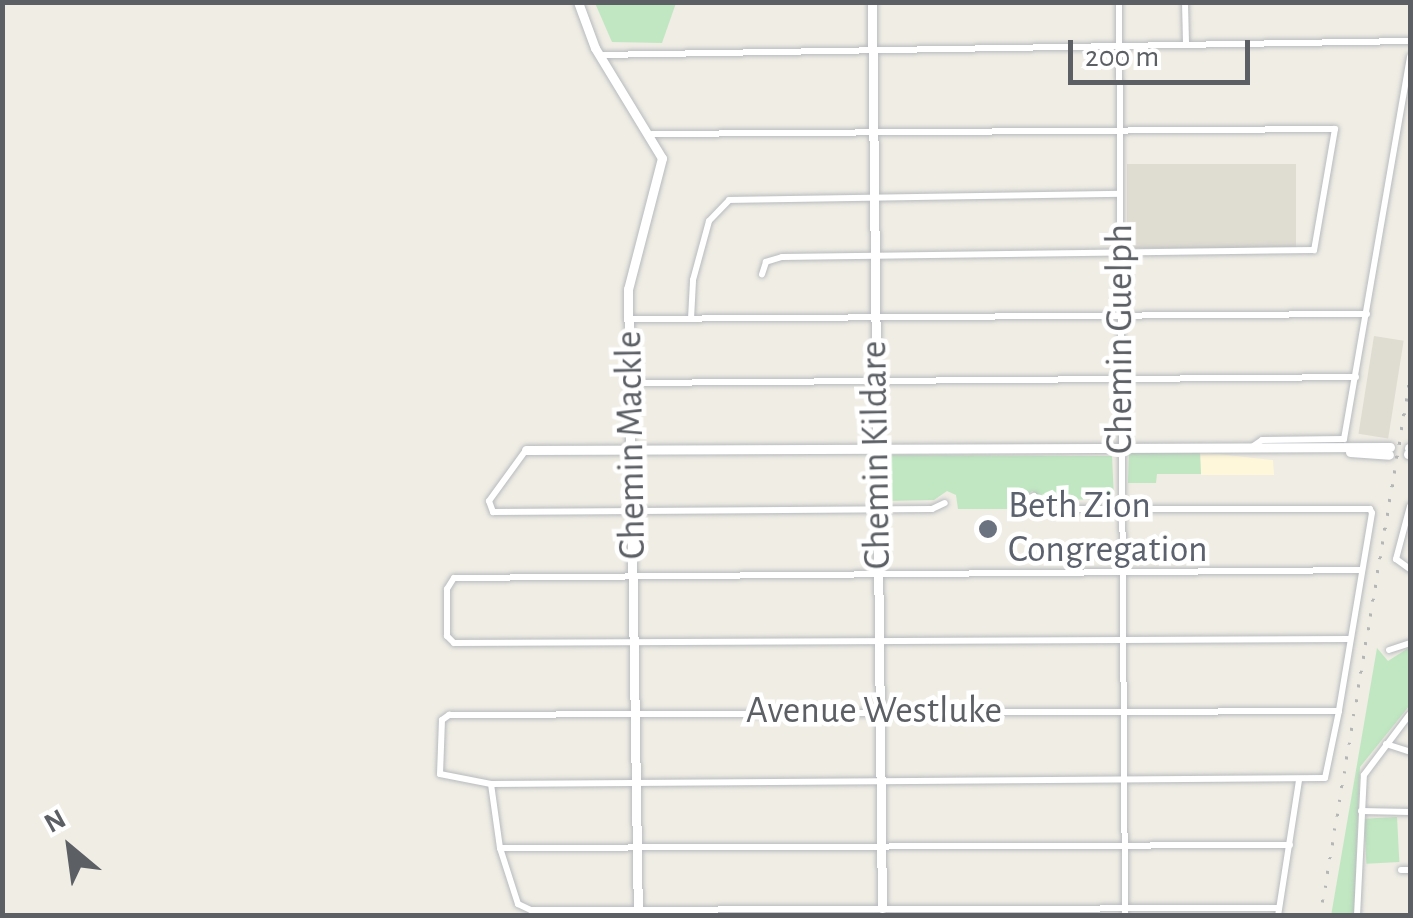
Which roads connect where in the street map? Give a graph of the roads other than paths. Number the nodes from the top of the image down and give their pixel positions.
1 (578, 2) edge
2 (872, 2) edge
3 (1119, 2) edge
4 (1185, 2) edge
5 (1410, 41) edge
6 (1119, 43) junction
7 (1186, 44) junction
8 (872, 47) junction
9 (599, 55) junction
10 (1410, 56) edge
11 (1120, 127) junction
12 (874, 129) junction
13 (652, 134) junction
14 (1120, 194) junction
15 (875, 196) junction
16 (1120, 253) junction
17 (875, 256) junction
18 (762, 274) dead end
19 (1120, 314) junction
20 (1368, 314) junction
21 (876, 317) junction
22 (691, 319) junction
23 (629, 320) junction
24 (1356, 377) junction
25 (1121, 378) junction
26 (876, 380) junction
27 (632, 383) junction
28 (1122, 444) junction
29 (877, 446) junction
30 (634, 448) junction
31 (1251, 448) junction
32 (526, 450) joint
33 (1390, 451) dead end
34 (945, 503) dead end
35 (1041, 506) dead end
36 (1410, 506) edge
37 (1122, 508) junction
38 (877, 510) junction
39 (634, 512) junction
40 (1410, 569) edge
41 (1362, 570) junction
42 (1122, 572) junction
43 (879, 573) junction
44 (636, 576) junction
45 (1122, 639) junction
46 (1350, 639) junction
47 (879, 640) junction
48 (636, 642) junction
49 (1410, 643) edge
50 (1389, 650) dead end
51 (1124, 711) junction
52 (1338, 711) junction
53 (880, 712) junction
54 (636, 714) junction
55 (1410, 714) edge
56 (1386, 744) junction
57 (1410, 752) edge
58 (1300, 780) junction
59 (1124, 781) junction
60 (880, 782) junction
61 (491, 784) junction
62 (637, 784) junction
63 (1361, 811) junction
64 (1410, 812) edge
65 (1124, 844) junction
66 (1290, 844) junction
67 (638, 846) junction
68 (881, 846) junction
69 (500, 848) junction
70 (882, 908) junction
71 (638, 912) edge
72 (1125, 912) edge
73 (1278, 912) edge
74 (1358, 916) edge

1 - 9 street, Chemin Mackle
2 - 8 street, Chemin Kildare
3 - 6 street, Chemin Guelph
4 - 7 street
5 - 7 street
6 - 7 street
6 - 8 street
6 - 11 street, Chemin Guelph
8 - 9 street
8 - 12 street, Chemin Kildare
9 - 13 street, Chemin Mackle
10 - 20 street
11 - 12 street
11 - 14 street, Chemin Guelph
11 - 16 street
12 - 13 street
12 - 15 street, Chemin Kildare
13 - 23 street, Chemin Mackle
14 - 15 street
14 - 16 street, Chemin Guelph
15 - 17 street, Chemin Kildare
15 - 22 street
16 - 17 street
16 - 19 street, Chemin Guelph
17 - 18 street
17 - 21 street, Chemin Kildare
19 - 20 street
19 - 21 street
19 - 25 street, Chemin Guelph
20 - 24 street
21 - 22 street
21 - 26 street, Chemin Kildare
22 - 23 street
23 - 27 street, Chemin Mackle
24 - 25 street
24 - 31 street
25 - 26 street
25 - 28 street, Chemin Guelph
26 - 27 street
26 - 29 street, Chemin Kildare
27 - 30 street, Chemin Mackle
28 - 29 street
28 - 31 street
28 - 37 street, Chemin Guelph
29 - 30 street
29 - 38 street, Chemin Kildare
30 - 32 street
30 - 39 street, Chemin Mackle
31 - 33 street
32 - 39 street
34 - 38 street
35 - 37 street
36 - 40 street
37 - 41 street
37 - 42 street, Chemin Guelph
38 - 39 street
38 - 43 street, Chemin Kildare
39 - 44 street, Chemin Mackle
41 - 42 street
41 - 46 street
42 - 43 street
42 - 45 street, Chemin Guelph
43 - 44 street
43 - 47 street, Chemin Kildare
44 - 48 street, Chemin Mackle
44 - 48 street
45 - 46 street
45 - 47 street
45 - 51 street, Chemin Guelph
46 - 52 street
47 - 48 street
47 - 53 street, Chemin Kildare
48 - 54 street, Chemin Mackle
49 - 50 street
51 - 52 street, Avenue Westluke
51 - 53 street, Avenue Westluke
51 - 59 street, Chemin Guelph
52 - 58 street
53 - 54 street, Avenue Westluke
53 - 60 street, Chemin Kildare
54 - 61 street, Avenue Westluke
54 - 62 street, Chemin Mackle
55 - 56 street
56 - 57 street
56 - 63 street
58 - 59 street
58 - 66 street
59 - 60 street
59 - 65 street, Chemin Guelph
60 - 62 street
60 - 68 street, Chemin Kildare
61 - 62 street
61 - 69 street
62 - 67 street, Chemin Mackle
63 - 64 street
63 - 74 street
65 - 66 street
65 - 68 street
65 - 72 street, Chemin Guelph
66 - 73 street
67 - 68 street
67 - 69 street
67 - 71 street, Chemin Mackle
68 - 70 street, Chemin Kildare
69 - 71 street
70 - 71 street
70 - 72 street
72 - 73 street

